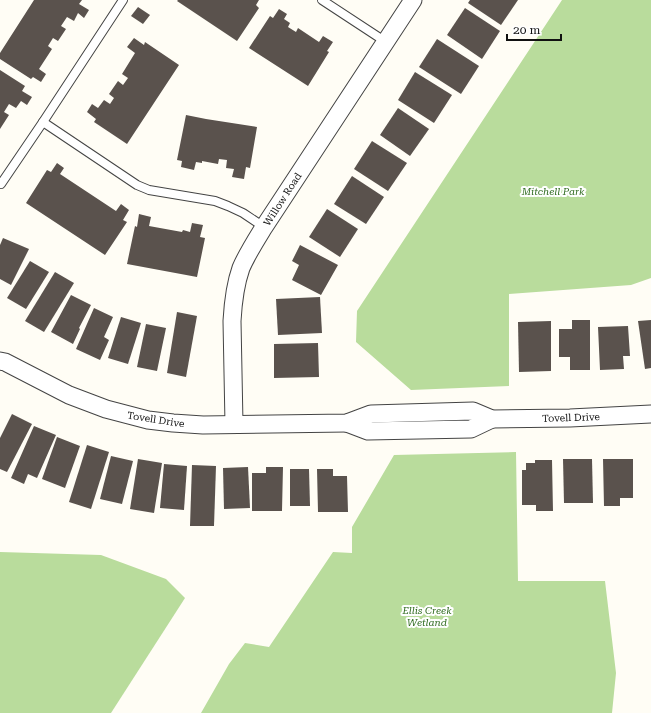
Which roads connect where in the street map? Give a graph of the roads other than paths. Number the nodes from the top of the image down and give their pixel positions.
1 (124, 0) edge
2 (322, 0) edge
3 (413, 0) edge
4 (386, 42) junction
5 (43, 122) junction
6 (1, 184) dead end
7 (264, 227) junction
8 (0, 361) edge
9 (651, 414) edge
10 (234, 424) junction

1 - 5 lane
2 - 4 lane
3 - 4 street, Willow Road
4 - 7 street, Willow Road
5 - 6 lane
5 - 7 lane
7 - 10 street, Willow Road
8 - 10 street, Tovell Drive
9 - 10 street, Tovell Drive

